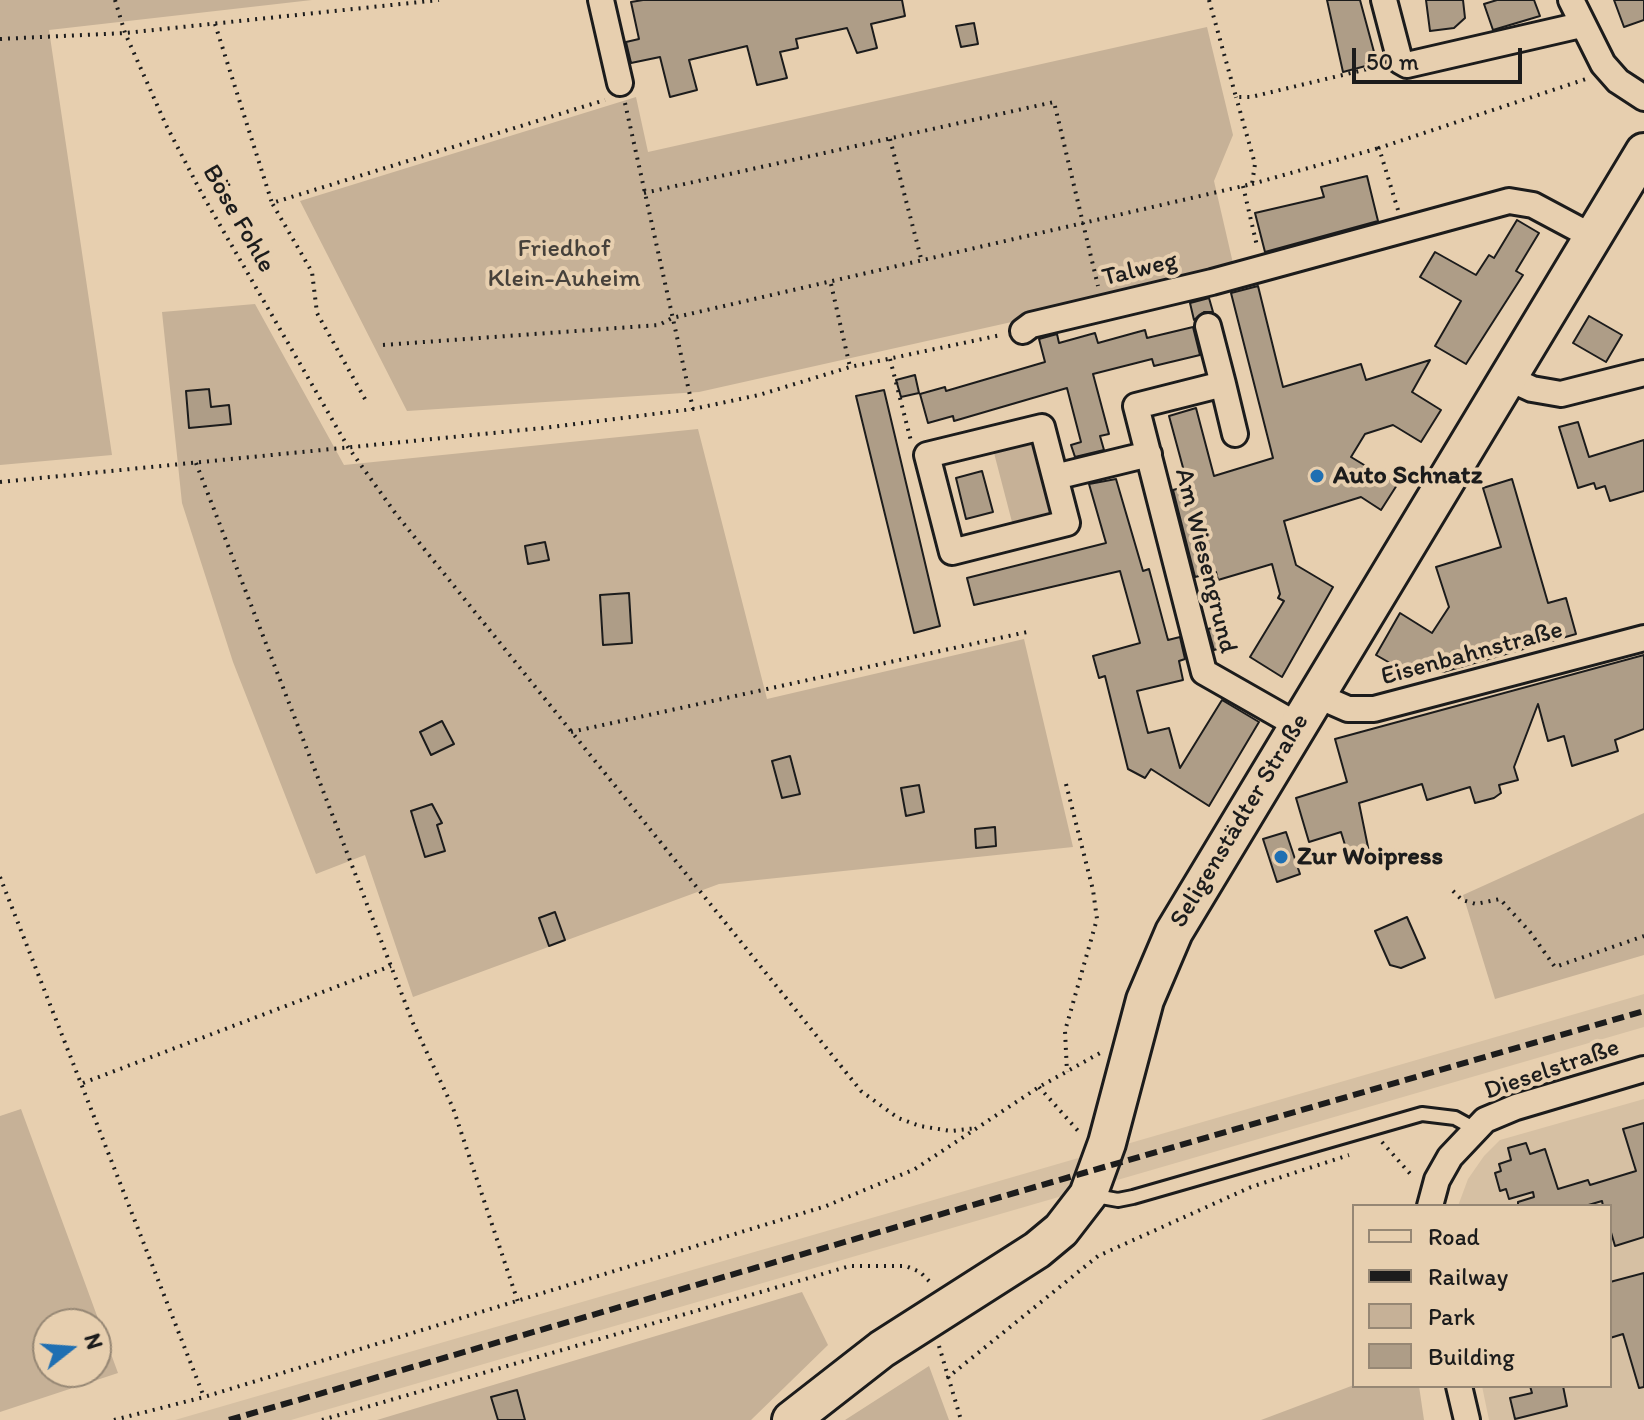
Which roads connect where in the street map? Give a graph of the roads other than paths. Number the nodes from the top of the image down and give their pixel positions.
1 (601, 0) edge
2 (1384, 0) edge
3 (1571, 0) edge
4 (1581, 25) junction
5 (622, 88) road end
6 (1644, 98) edge
7 (1644, 152) edge
8 (1593, 237) junction
9 (1208, 326) dead end
10 (1023, 331) road end
11 (1644, 373) edge
12 (1508, 378) junction
13 (1223, 384) junction
14 (1235, 434) dead end
15 (1149, 454) junction
16 (1055, 477) junction
17 (1644, 638) edge
18 (1316, 695) junction
19 (1297, 725) junction
20 (1644, 1069) edge
21 (1475, 1129) junction
22 (1088, 1195) junction
23 (1431, 1202) edge
24 (1459, 1388) edge
25 (791, 1420) edge
26 (1467, 1420) edge

1 - 5 street
2 - 4 street
3 - 4 street
4 - 6 street
7 - 8 main road, Seligenstädter Straße
8 - 10 street, Talweg
8 - 12 main road, Seligenstädter Straße
9 - 13 street
11 - 12 street
12 - 18 main road, Seligenstädter Straße
13 - 14 street
13 - 15 street, Am Wiesengrund
15 - 16 street, Am Wiesengrund
15 - 19 street, Am Wiesengrund
16 - 16 street
17 - 18 street, Eisenbahnstraße
18 - 19 main road, Seligenstädter Straße
19 - 22 main road, Seligenstädter Straße
20 - 21 street, Dieselstraße
21 - 22 lane
21 - 23 street, Dieselstraße
22 - 25 main road, Seligenstädter Straße
24 - 26 street

